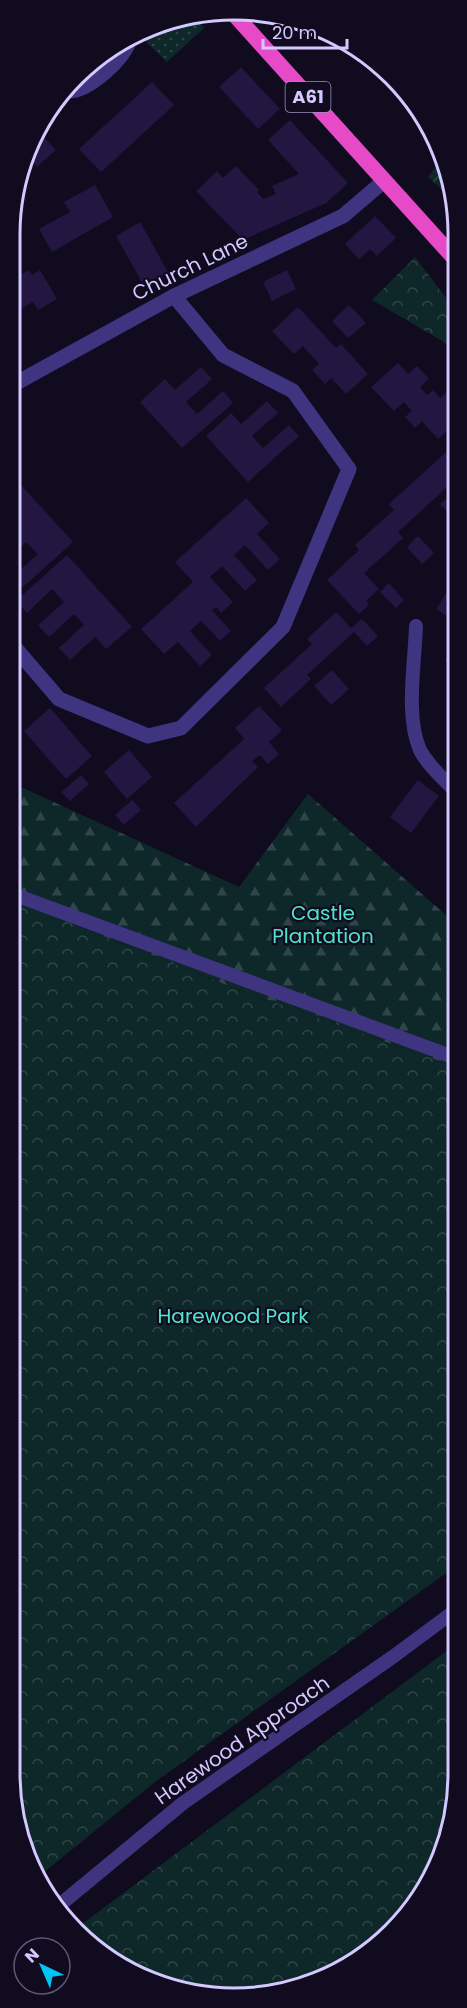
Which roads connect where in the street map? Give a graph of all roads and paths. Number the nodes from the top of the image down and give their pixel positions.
1 (239, 20) edge
2 (124, 50) edge
3 (75, 90) edge
4 (384, 181) junction
5 (448, 251) edge
6 (174, 296) junction
7 (20, 381) edge
8 (416, 626) dead end
9 (20, 654) edge
10 (448, 784) edge
11 (20, 897) edge
12 (448, 1055) edge
13 (448, 1616) edge
14 (62, 1903) edge

1 - 4 highway, A61
2 - 3 street
4 - 5 highway, A61
4 - 6 street, Church Lane
6 - 7 street, Church Lane
6 - 9 street
8 - 10 lane
11 - 12 lane
13 - 14 lane, Harewood Approach

